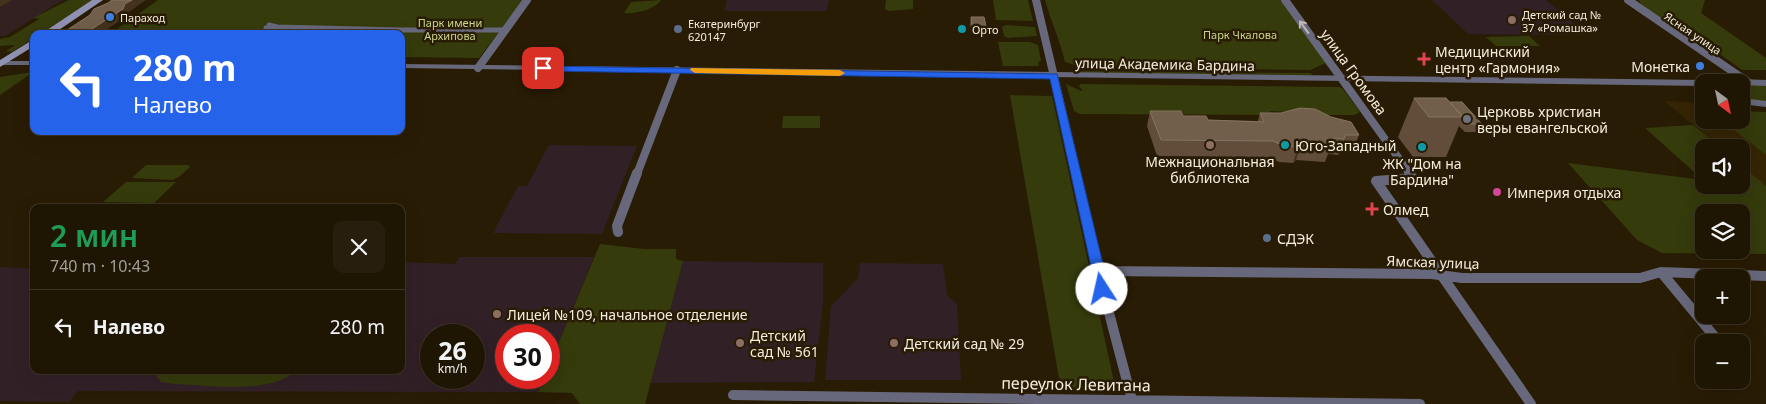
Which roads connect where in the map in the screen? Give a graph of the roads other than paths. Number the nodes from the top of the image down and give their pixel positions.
1 (98, 0) edge
2 (527, 0) edge
3 (1036, 0) edge
4 (1284, 0) edge
5 (1628, 0) edge
6 (268, 27) dead end
7 (52, 30) edge
8 (506, 30) junction
9 (30, 45) edge
10 (1, 63) edge
11 (30, 63) edge
12 (405, 66) edge
13 (478, 68) junction
14 (677, 70) junction
15 (1732, 74) edge
16 (1054, 76) junction
17 (1344, 79) junction
18 (1750, 82) edge
19 (1766, 82) edge
20 (1659, 83) junction
21 (1695, 83) edge
22 (1695, 89) edge
23 (1750, 102) edge
24 (1766, 104) edge
25 (618, 232) dead end
26 (1098, 271) junction
27 (1661, 272) junction
28 (1766, 276) edge
29 (1444, 277) junction
30 (1712, 334) edge
31 (733, 395) dead end
32 (1132, 403) edge
33 (1331, 403) edge
34 (1420, 404) edge
35 (1531, 404) edge

1 - 7 main road
2 - 8 street
3 - 16 street
17 -> 4 street, улица Громова
5 - 15 street, Ясная улица
6 - 8 street
8 - 13 street
9 - 10 main road
10 - 11 street
12 - 13 street, улица Академика Бардина
13 - 14 street, улица Академика Бардина
14 - 16 street, улица Академика Бардина
14 - 25 street
16 - 17 street, улица Академика Бардина
16 - 26 street
17 - 20 street, улица Академика Бардина
17 - 29 street, улица Громова
18 - 19 street
20 - 21 street, улица Академика Бардина
20 - 22 street, улица Академика Бардина
23 - 24 street
26 - 29 street, Ямская улица
26 - 32 street
27 - 28 street, Ямская улица
27 - 29 street, Ямская улица
27 - 30 street
29 - 35 street, улица Громова
31 - 32 street, переулок Левитана
32 - 33 street, переулок Левитана
33 - 34 street, переулок Левитана

